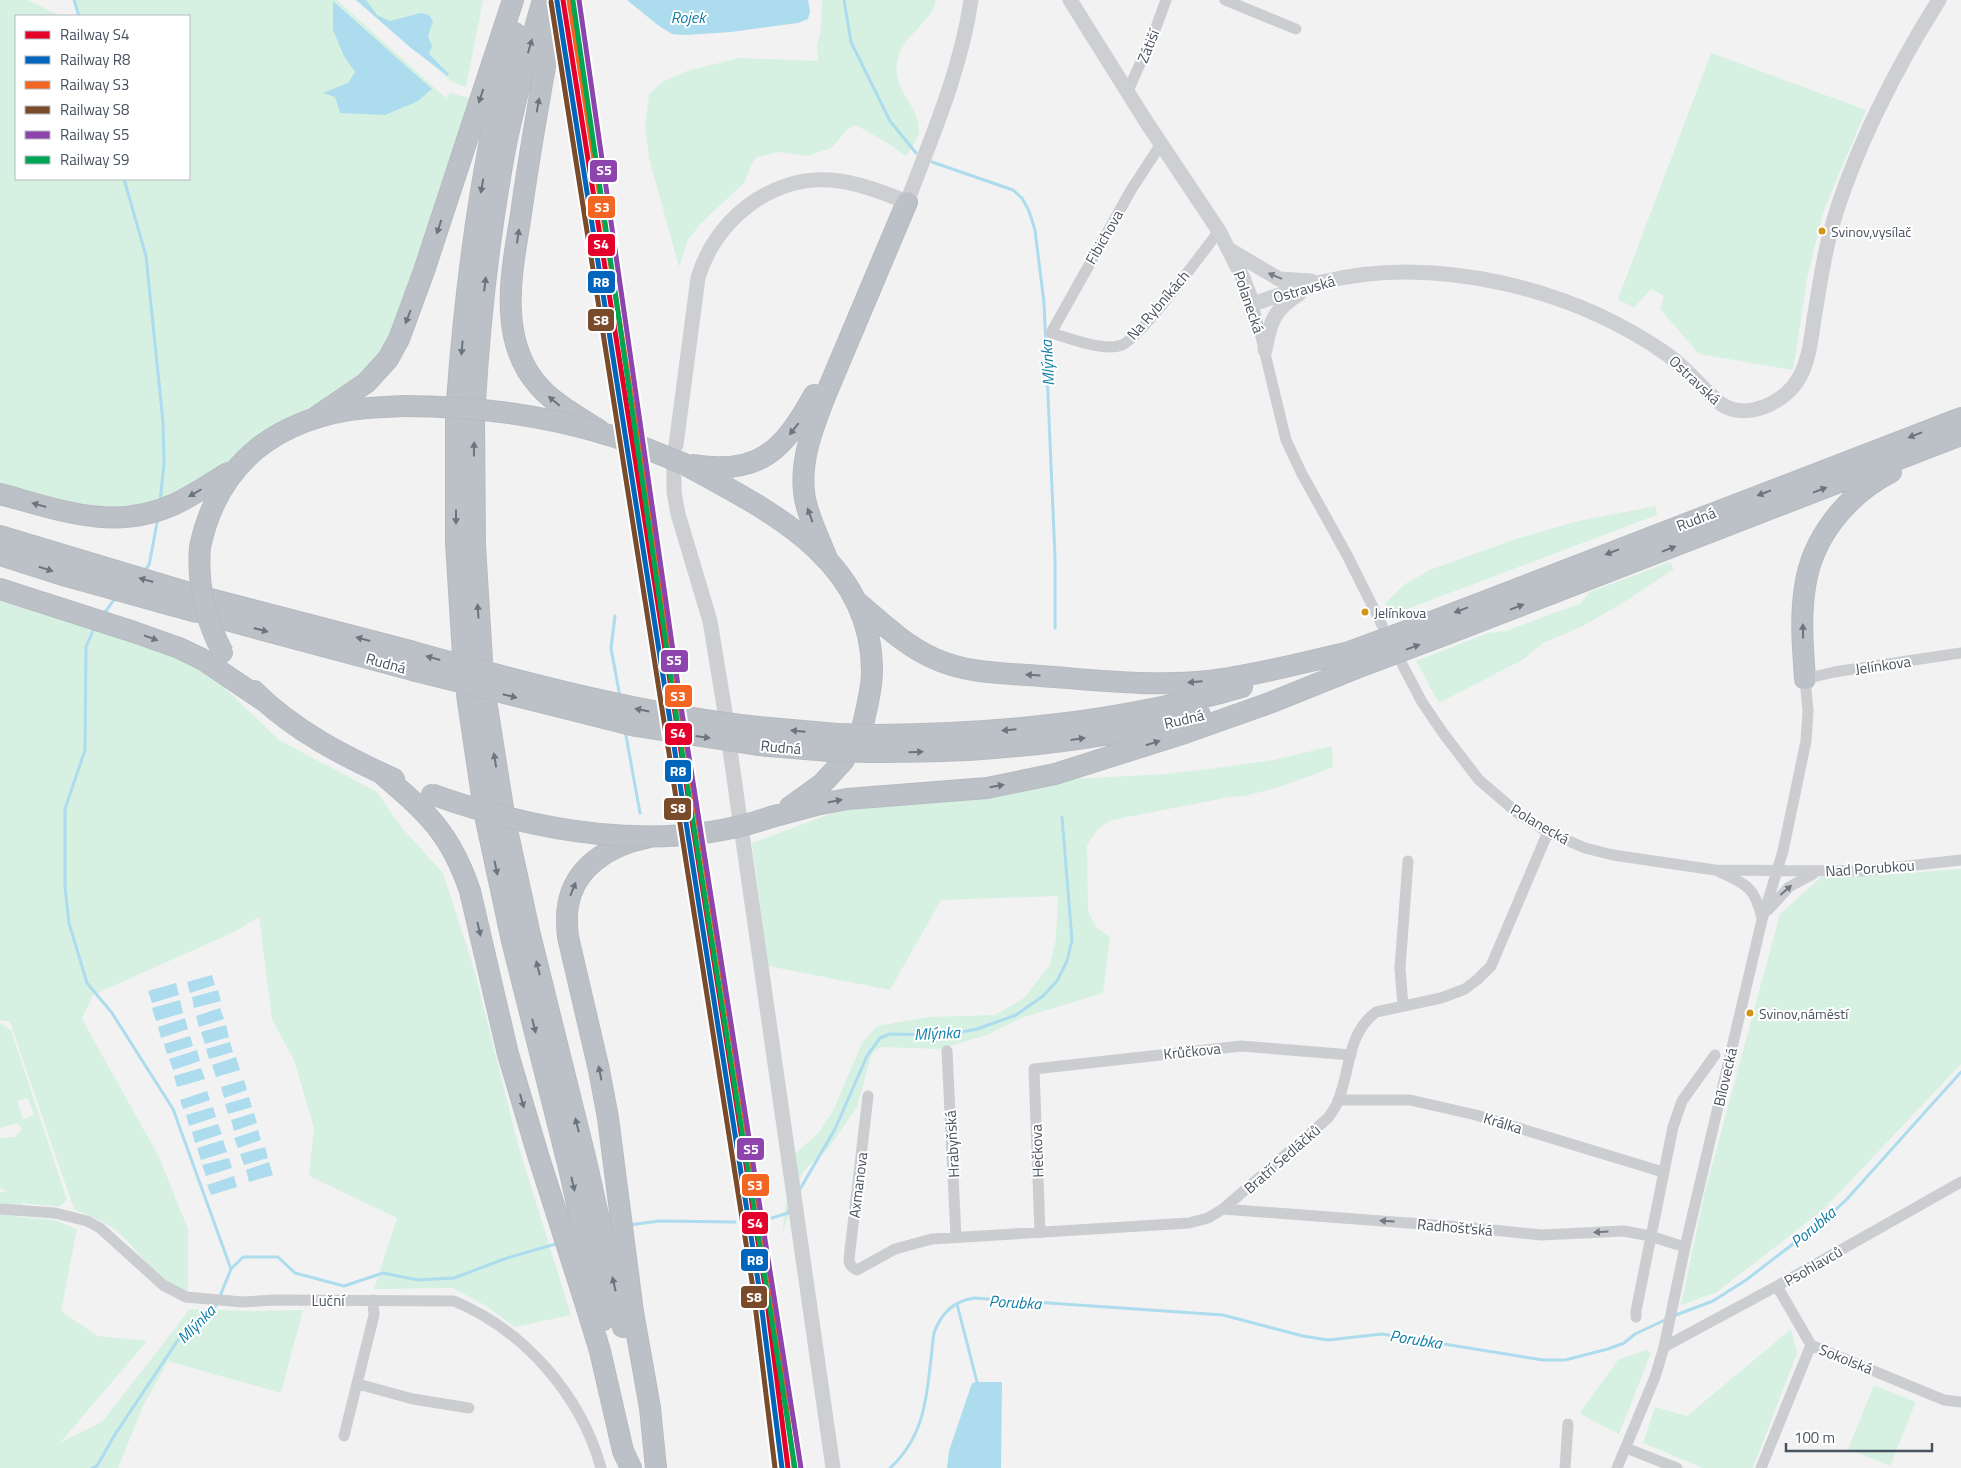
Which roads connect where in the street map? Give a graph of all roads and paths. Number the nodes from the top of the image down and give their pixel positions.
1 (513, 0) edge
2 (525, 0) edge
3 (543, 0) edge
4 (557, 0) edge
5 (971, 0) edge
6 (1166, 0) edge
7 (1225, 0) edge
8 (1939, 0) edge
9 (1071, 1) edge
10 (1296, 29) dead end
11 (1128, 91) junction
12 (498, 141) junction
13 (1161, 144) junction
14 (907, 202) junction
15 (1219, 231) junction
16 (1229, 249) junction
17 (1322, 282) junction
18 (868, 294) junction
19 (1254, 304) junction
20 (1051, 333) joint
21 (1265, 350) junction
22 (1961, 418) edge
23 (313, 419) junction
24 (1961, 435) edge
25 (610, 436) junction
26 (676, 445) dead end
27 (1928, 448) junction
28 (679, 467) junction
29 (236, 468) junction
30 (710, 473) junction
31 (0, 494) edge
32 (0, 536) edge
33 (0, 555) edge
34 (828, 561) junction
35 (0, 590) edge
36 (857, 602) junction
37 (203, 605) junction
38 (1382, 625) dead end
39 (1435, 629) junction
40 (1961, 653) edge
41 (473, 657) dead end
42 (1350, 661) junction
43 (1402, 664) dead end
44 (1805, 680) junction
45 (264, 701) junction
46 (724, 712) dead end
47 (869, 737) junction
48 (837, 748) junction
49 (730, 750) dead end
50 (426, 801) junction
51 (771, 817) junction
52 (1548, 832) junction
53 (657, 836) junction
54 (1961, 860) edge
55 (1408, 861) dead end
56 (1715, 870) junction
57 (1778, 872) junction
58 (1820, 872) junction
59 (1762, 920) junction
60 (1403, 1006) junction
61 (947, 1051) dead end
62 (1351, 1055) junction
63 (1715, 1055) dead end
64 (1034, 1069) joint
65 (868, 1096) dead end
66 (1338, 1100) junction
67 (1663, 1172) junction
68 (1961, 1182) edge
69 (0, 1209) edge
70 (1224, 1210) junction
71 (1040, 1233) junction
72 (956, 1236) junction
73 (1650, 1236) junction
74 (1685, 1247) junction
75 (857, 1270) joint
76 (1777, 1286) junction
77 (373, 1300) junction
78 (1636, 1317) dead end
79 (1811, 1345) junction
80 (1664, 1347) junction
81 (358, 1384) junction
82 (1961, 1402) edge
83 (469, 1408) dead end
84 (1568, 1424) dead end
85 (344, 1436) dead end
86 (1626, 1448) junction
87 (601, 1468) edge
88 (631, 1468) edge
89 (636, 1468) edge
90 (655, 1468) edge
91 (833, 1468) edge
92 (1565, 1468) edge
93 (1617, 1468) edge
94 (1677, 1468) edge
95 (1761, 1468) edge

1 -> 23 highway
2 - 12 highway
12 -> 3 highway
25 -> 4 highway, bridge
5 - 14 street
6 - 11 street, Zátiší
7 - 10 street
8 - 17 street, Ostravská
9 - 11 street, Polanecká
11 - 13 street, Polanecká
12 - 41 highway
13 - 15 street, Polanecká
13 - 20 street, Fibichova
14 - 18 highway
14 - 26 street
15 - 16 street, Polanecká
15 - 20 street, Na Rybníkách
17 -> 16 street
16 - 19 street, Polanecká
17 - 19 street, Ostravská
17 - 21 street
18 -> 30 highway
34 -> 18 highway
19 - 21 street, Polanecká
21 - 38 street, Polanecká
22 -> 39 highway, Rudná
23 - 25 highway, bridge
23 - 29 highway
24 - 27 highway, Rudná
25 - 28 highway, bridge
39 -> 27 highway, Rudná
44 -> 27 highway
28 - 30 highway
28 - 46 street
29 -> 31 highway
29 - 45 highway, bridge
30 - 34 highway
37 -> 32 highway, Rudná
33 -> 37 highway, Rudná
34 - 36 highway
35 -> 45 highway
42 -> 36 highway
36 - 47 highway
37 - 48 highway, Rudná, bridge
39 - 42 highway, bridge
40 - 44 street, Jelínkova
42 - 47 highway, Rudná
51 -> 42 highway
43 - 52 street, Polanecká
44 - 57 street, Bílovecká
45 - 50 highway
47 - 48 highway, Rudná, bridge
48 - 51 highway
49 - 91 street
50 - 53 highway, bridge
50 -> 88 highway
51 - 53 highway, bridge
52 - 56 street, Polanecká
52 - 60 street, Bratří Sedláčků
90 -> 53 highway, bridge
54 - 58 street, Nad Porubkou
55 - 60 street
56 - 57 street, Polanecká
56 - 59 street
57 - 58 street, Nad Porubkou
57 - 59 street, Bílovecká
59 -> 58 street
59 - 74 street, Bílovecká
60 - 62 street, Bratří Sedláčků
61 - 72 street, Hrabyňská
62 - 64 street, Krůčkova
62 - 66 street, Bratří Sedláčků
63 - 67 street
64 - 71 street, Hečkova
65 - 75 street, Axmanova
66 - 67 street, Králka
66 - 70 street, Bratří Sedláčků
67 - 73 street
68 - 76 street, Psohlavců
69 - 77 street, Luční
70 - 71 street, Bratří Sedláčků
73 -> 70 street, Radhošťská
71 - 72 street, Bratří Sedláčků
72 - 75 street, Bratří Sedláčků
73 - 74 street, Radhošťská
73 - 78 street
74 - 80 street, Bílovecká
76 - 79 street, Sokolská
76 - 80 street, Psohlavců
77 - 81 street
77 - 87 street, Luční
79 - 82 street, Sokolská
79 - 95 street
80 - 86 street, Bílovecká
81 - 83 street
81 - 85 street
84 - 92 street
86 - 93 street, Bílovecká
86 - 94 street
90 -> 89 highway

